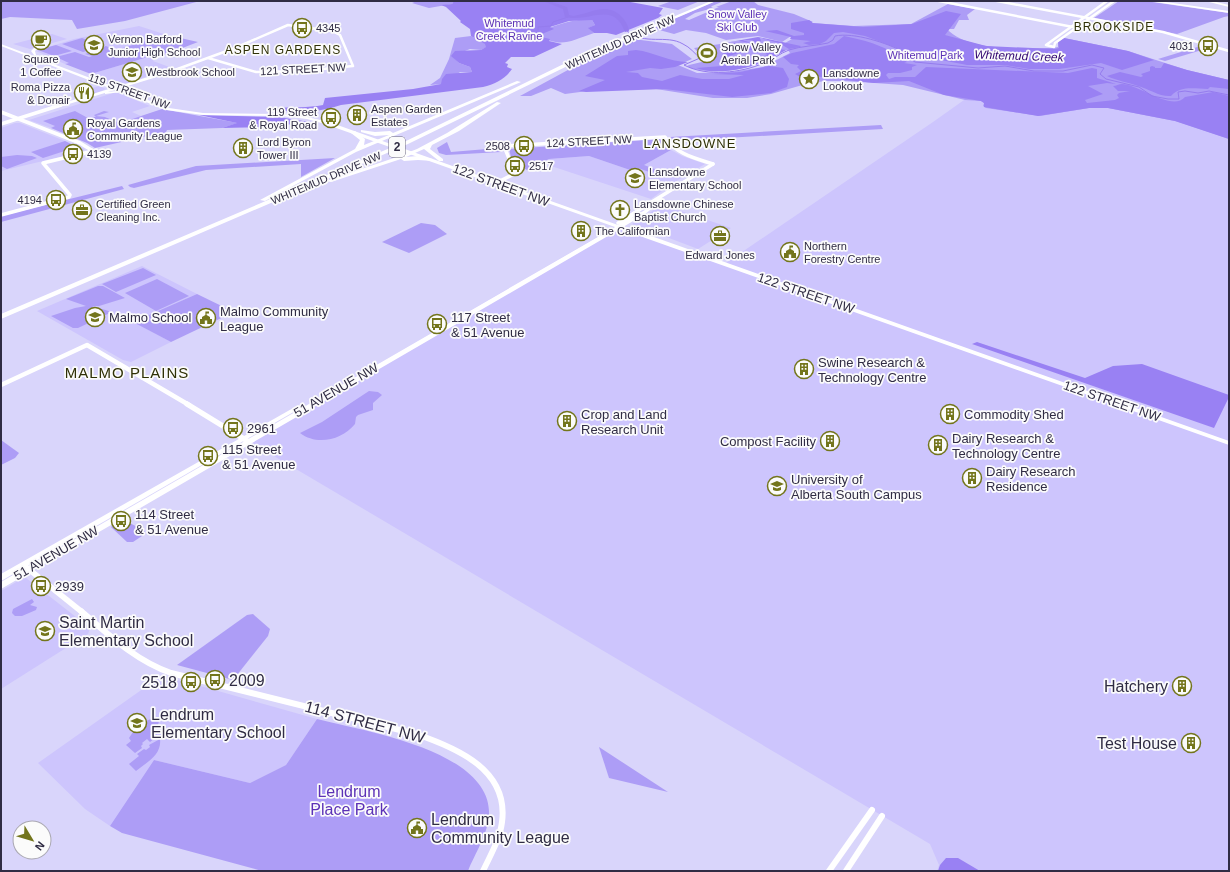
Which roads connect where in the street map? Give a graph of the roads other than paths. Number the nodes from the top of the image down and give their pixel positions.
1 (710, 1) edge
2 (714, 1) edge
3 (938, 1) edge
4 (944, 1) edge
5 (959, 1) edge
6 (997, 1) edge
7 (1107, 1) edge
8 (1114, 1) edge
9 (1150, 1) edge
10 (1178, 1) edge
11 (1189, 1) edge
12 (1207, 1) edge
13 (1229, 9) edge
14 (1085, 18) junction
15 (1090, 18) junction
16 (668, 20) junction
17 (1072, 27) junction
18 (1076, 28) junction
19 (1, 41) edge
20 (1, 44) edge
21 (35, 49) dead end
22 (1229, 51) edge
23 (35, 54) junction
24 (208, 58) junction
25 (548, 73) junction
26 (109, 87) junction
27 (117, 89) junction
28 (123, 92) junction
29 (103, 93) junction
30 (1, 112) edge
31 (309, 117) junction
32 (20, 119) junction
33 (421, 123) junction
34 (1, 125) edge
35 (353, 132) junction
36 (363, 132) junction
37 (381, 141) junction
38 (430, 145) junction
39 (413, 151) junction
40 (341, 158) junction
41 (431, 160) junction
42 (441, 160) junction
43 (384, 164) junction
44 (713, 164) joint
45 (498, 182) junction
46 (668, 191) junction
47 (240, 213) junction
48 (632, 214) joint
49 (1, 215) edge
50 (601, 221) junction
51 (618, 225) junction
52 (633, 232) junction
53 (603, 234) junction
54 (592, 243) junction
55 (1, 313) edge
56 (1, 318) edge
57 (1, 385) edge
58 (247, 440) junction
59 (1229, 441) edge
60 (26, 567) junction
61 (1, 578) edge
62 (1, 586) edge
63 (872, 810) dead end
64 (882, 816) dead end
65 (483, 871) edge
66 (829, 871) edge
67 (846, 871) edge

1 - 16 highway, WHITEMUD DRIVE NW / 2
2 - 16 highway, WHITEMUD DRIVE NW / 2
3 - 17 street
4 - 5 street
6 - 14 street
7 - 14 street
8 - 15 street
9 - 13 highway
10 - 13 highway
11 - 13 highway
12 - 13 highway
14 - 15 street
14 - 17 street
15 - 18 street
15 - 22 street
16 - 25 highway, WHITEMUD DRIVE NW / 2
17 - 18 street
17 - 18 street
19 - 23 main road, 119 STREET NW
20 - 26 main road, 119 STREET NW
21 - 23 main road
23 - 27 main road, 119 STREET NW
24 - 24 street, 121 STREET NW
24 - 27 street
25 - 33 highway
25 - 38 highway
25 - 47 highway, WHITEMUD DRIVE NW / 2
26 - 27 main road, 119 STREET NW
26 - 29 main road
27 - 28 main road, 119 STREET NW
27 - 29 street
27 - 31 main road, 119 STREET NW
28 - 29 main road
28 - 31 main road, 119 STREET NW
29 - 32 street
30 - 32 street
31 - 35 main road, 119 STREET NW
31 - 36 main road, 119 STREET NW
32 - 34 street
32 - 49 street
33 - 36 highway
33 - 37 highway
35 - 37 main road, 119 STREET NW
35 - 40 highway
36 - 37 main road, 119 STREET NW
37 - 39 main road, 119 STREET NW
37 - 39 main road, 122 STREET NW
37 - 40 highway
38 - 39 highway
38 - 42 highway
39 - 41 main road, 122 STREET NW
39 - 42 main road, 122 STREET NW
39 - 43 highway
40 - 47 highway
41 - 43 highway
41 - 45 main road, 122 STREET NW
42 - 45 main road, 122 STREET NW
43 - 47 highway
44 - 45 street, 124 STREET NW
44 - 46 street, 51 AVENUE NW
45 - 50 main road, 122 STREET NW
45 - 51 main road, 122 STREET NW
46 - 48 street, 51 AVENUE NW
46 - 51 street, 51 AVENUE NW
47 - 55 highway, WHITEMUD DRIVE NW / 2
47 - 56 highway, WHITEMUD DRIVE NW / 2
48 - 51 main road
50 - 51 main road, 122 STREET NW
50 - 53 main road
51 - 52 main road, 122 STREET NW
51 - 53 main road, 51 AVENUE NW
51 - 54 main road
51 - 59 main road, 122 STREET NW
52 - 53 main road
52 - 59 main road, 122 STREET NW
53 - 54 main road, 51 AVENUE NW
53 - 58 main road, 51 AVENUE NW
54 - 58 main road, 51 AVENUE NW
57 - 58 street
58 - 60 main road, 51 AVENUE NW
60 - 61 main road, 51 AVENUE NW
60 - 62 main road, 51 AVENUE NW
60 - 65 street, 114 STREET NW
63 - 66 street
64 - 67 street

